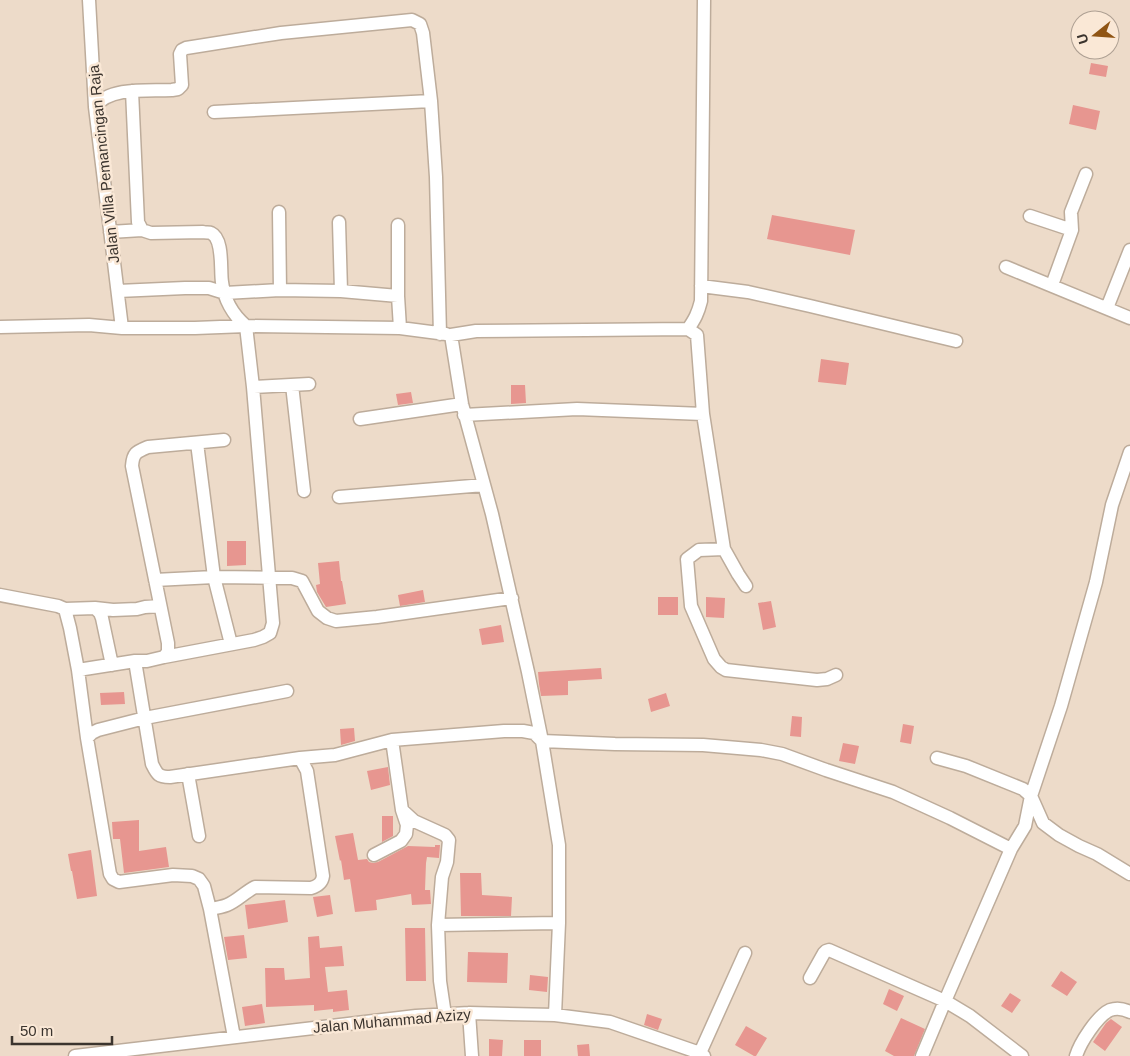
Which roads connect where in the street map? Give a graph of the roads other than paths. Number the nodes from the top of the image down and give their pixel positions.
1 (89, 0) edge
2 (704, 0) edge
3 (132, 91) junction
4 (431, 101) junction
5 (95, 107) junction
6 (214, 112) dead end
7 (1086, 174) dead end
8 (279, 212) dead end
9 (1030, 216) dead end
10 (339, 222) dead end
11 (398, 225) dead end
12 (142, 230) junction
13 (1072, 230) junction
14 (110, 232) junction
15 (1130, 250) edge
16 (1006, 267) dead end
17 (701, 286) junction
18 (1052, 286) junction
19 (280, 290) junction
20 (118, 291) junction
21 (341, 292) junction
22 (225, 293) junction
23 (398, 296) junction
24 (1107, 308) junction
25 (1130, 318) edge
26 (246, 326) junction
27 (0, 327) edge
28 (122, 328) junction
29 (400, 328) junction
30 (688, 328) junction
31 (446, 334) junction
32 (956, 341) dead end
33 (292, 384) junction
34 (309, 384) dead end
35 (253, 387) junction
36 (463, 410) junction
37 (703, 414) junction
38 (360, 419) dead end
39 (224, 440) dead end
40 (198, 443) junction
41 (1130, 452) edge
42 (484, 485) junction
43 (304, 491) dead end
44 (339, 497) dead end
45 (724, 549) junction
46 (214, 577) junction
47 (270, 577) junction
48 (155, 580) junction
49 (746, 586) dead end
50 (0, 595) edge
51 (512, 598) junction
52 (160, 606) junction
53 (96, 608) junction
54 (65, 609) junction
55 (230, 644) junction
56 (164, 657) junction
57 (135, 661) junction
58 (112, 665) junction
59 (78, 670) junction
60 (836, 675) dead end
61 (287, 691) dead end
62 (145, 718) junction
63 (87, 738) junction
64 (392, 740) junction
65 (542, 741) junction
66 (300, 758) junction
67 (937, 758) dead end
68 (188, 774) junction
69 (1031, 796) junction
70 (402, 810) junction
71 (1043, 824) junction
72 (1025, 826) junction
73 (198, 836) dead end
74 (1011, 849) junction
75 (374, 855) dead end
76 (1130, 874) edge
77 (210, 909) junction
78 (558, 923) junction
79 (438, 925) junction
80 (745, 953) dead end
81 (810, 978) dead end
82 (945, 1001) junction
83 (1130, 1012) edge
84 (469, 1013) junction
85 (445, 1015) junction
86 (556, 1015) junction
87 (234, 1036) junction
88 (702, 1054) edge
89 (75, 1056) edge
90 (472, 1056) edge
91 (922, 1056) edge
92 (1022, 1056) edge
93 (1076, 1056) edge

1 - 5 street, Jalan Villa Pemancingan Raja
2 - 17 street
3 - 4 street
3 - 5 street
3 - 12 street
4 - 6 street
4 - 31 street
5 - 14 street, Jalan Villa Pemancingan Raja
7 - 13 street
8 - 19 street
9 - 13 street
10 - 21 street
11 - 23 street
12 - 14 street
12 - 22 street
13 - 18 street
14 - 20 street, Jalan Villa Pemancingan Raja
15 - 24 street
16 - 18 street
17 - 30 street
17 - 32 street
18 - 24 street
19 - 21 street
19 - 22 street
20 - 22 street
20 - 28 street, Jalan Villa Pemancingan Raja
21 - 23 street
22 - 26 street
23 - 29 street
24 - 25 street
26 - 28 street
26 - 29 street
26 - 35 street
27 - 28 street
29 - 31 street
30 - 31 street
30 - 37 street
31 - 36 street
33 - 34 street
33 - 35 street
33 - 43 street
35 - 47 street
36 - 37 street
36 - 38 street
36 - 42 street
37 - 45 street
39 - 40 street
40 - 46 street
40 - 48 street
41 - 69 street
42 - 44 street
42 - 51 street
45 - 49 street
45 - 60 street
46 - 47 street
46 - 48 street
46 - 55 street
47 - 51 street
47 - 55 street
48 - 52 street
50 - 54 street
51 - 65 street
52 - 53 street
52 - 56 street
53 - 54 street
53 - 58 street
54 - 59 street
55 - 56 street
56 - 57 street
57 - 58 street
57 - 62 street
58 - 59 street
59 - 63 street
61 - 62 street
62 - 63 street
62 - 68 street
63 - 77 street
64 - 65 street
64 - 66 street
64 - 70 street
65 - 74 street
65 - 78 street
66 - 68 street
66 - 77 street
67 - 69 street
68 - 73 street
69 - 71 street
69 - 72 street
70 - 75 street
70 - 79 street
71 - 72 street
71 - 76 street
72 - 74 street
74 - 82 street
77 - 87 street
78 - 79 street
78 - 86 street
79 - 85 street
80 - 88 street
81 - 82 street
82 - 91 street
82 - 92 street
83 - 93 street
84 - 85 street, Jalan Muhammad Azizy
84 - 86 street, Jalan Muhammad Azizy
84 - 90 street
85 - 87 street, Jalan Muhammad Azizy
86 - 88 street, Jalan Muhammad Azizy
87 - 89 street, Jalan Muhammad Azizy

